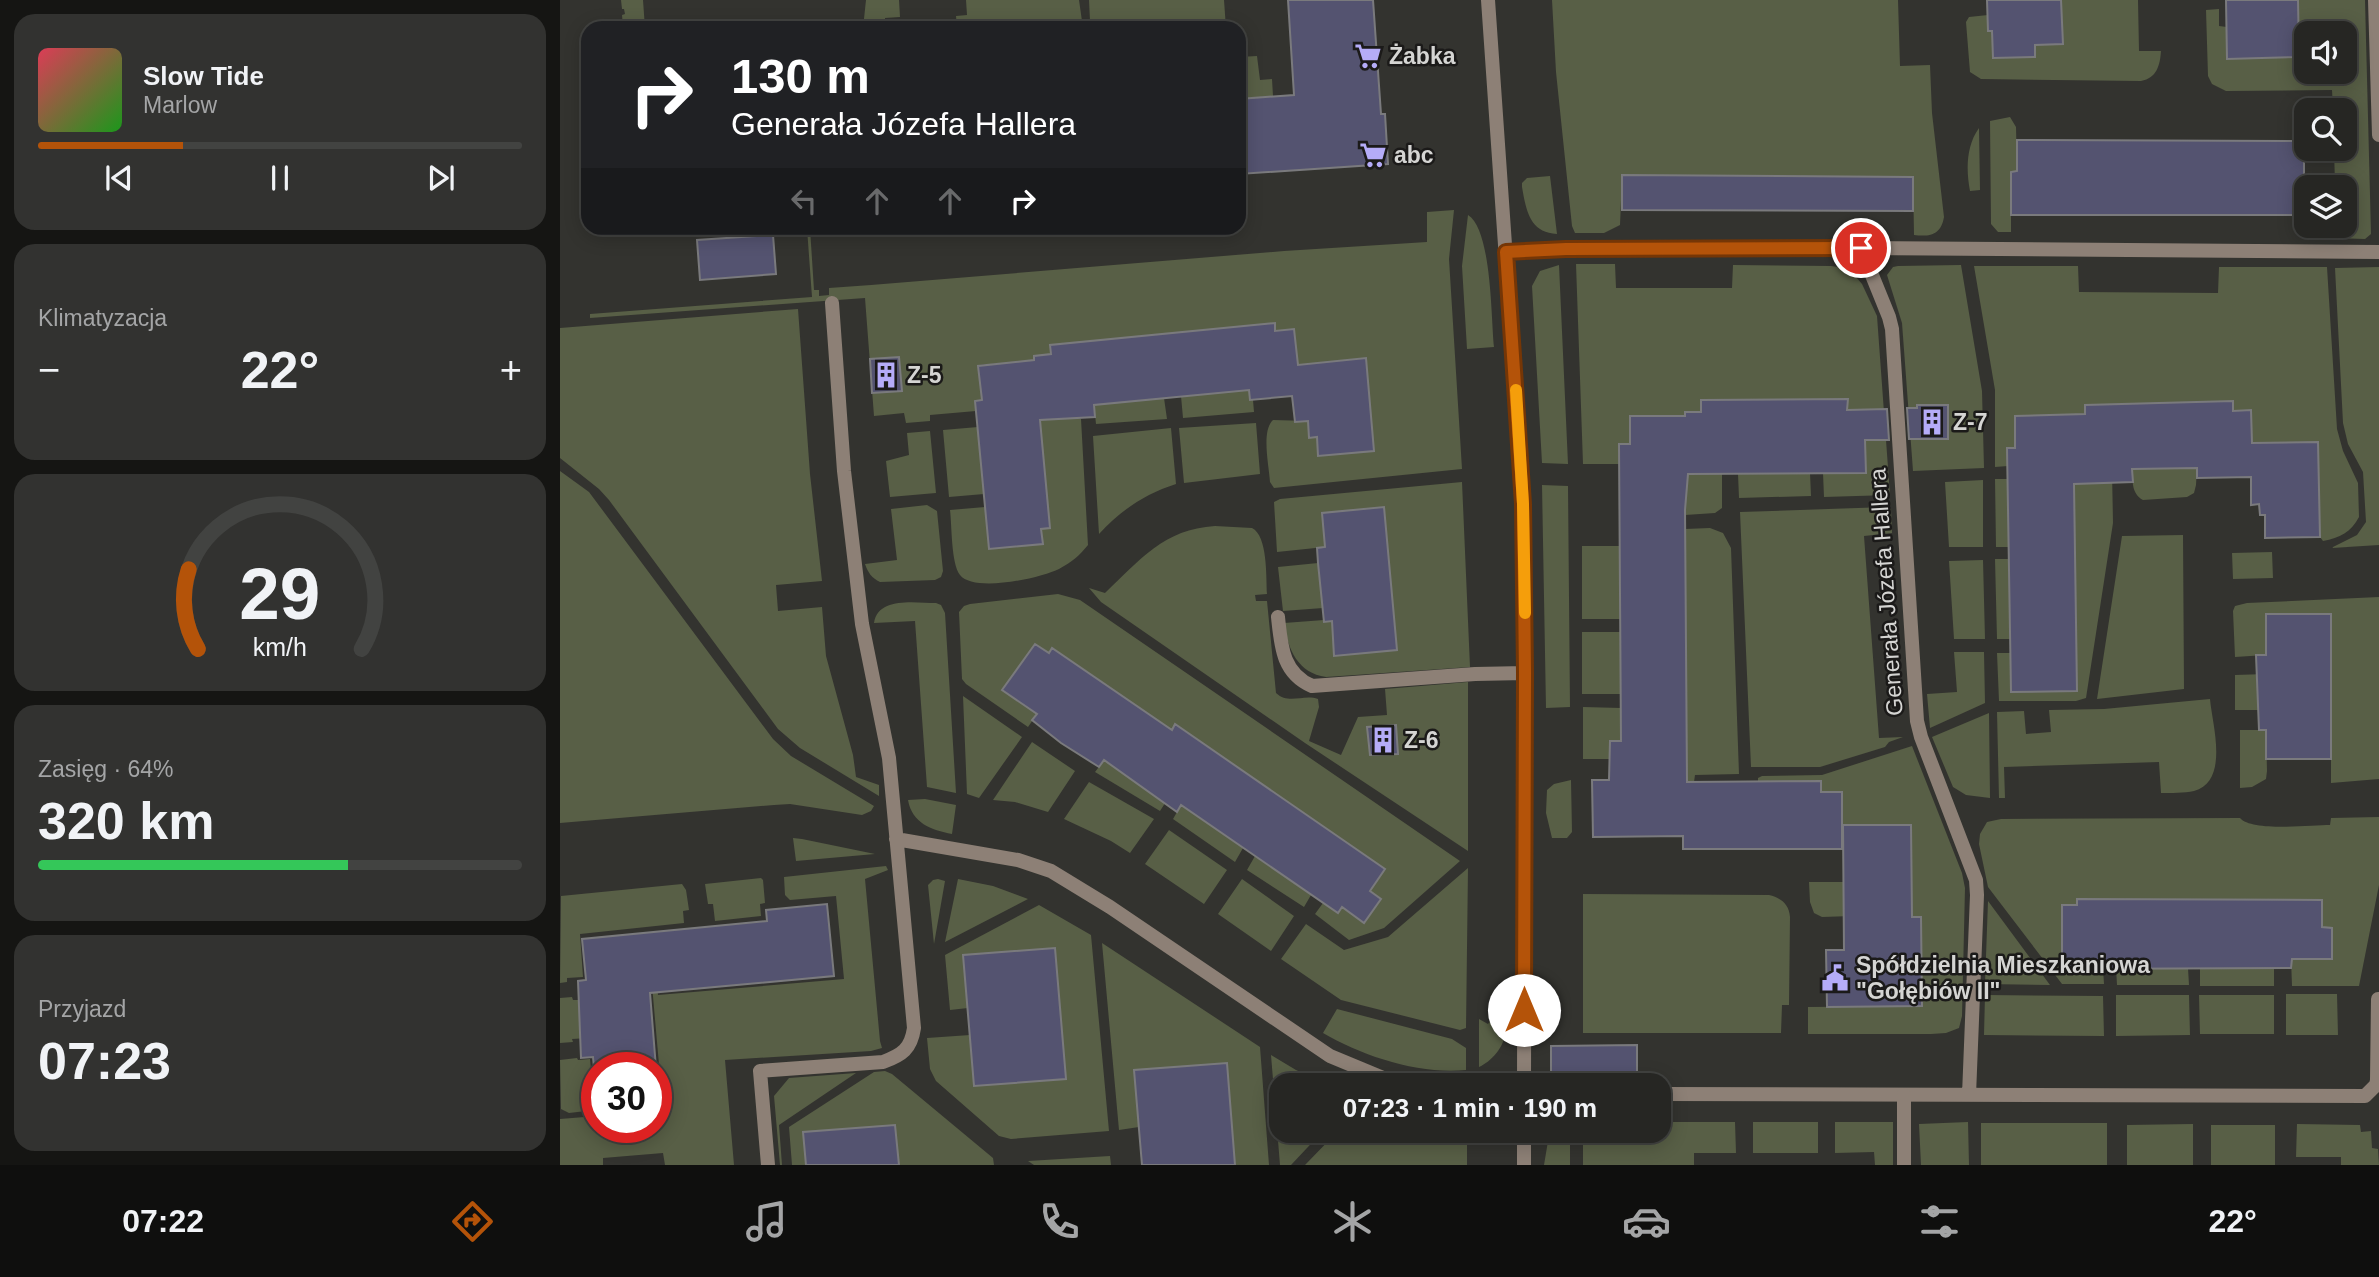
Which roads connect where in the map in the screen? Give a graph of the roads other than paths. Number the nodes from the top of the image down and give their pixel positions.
1 (1489, 0) edge
2 (2375, 0) edge
3 (2379, 135) edge
4 (1861, 248) junction
5 (1506, 252) junction
6 (2379, 252) edge
7 (832, 303) dead end
8 (1278, 617) dead end
9 (1525, 673) junction
10 (896, 839) junction
11 (2378, 999) edge
12 (1368, 1073) edge
13 (1524, 1073) edge
14 (1671, 1094) edge
15 (1904, 1095) junction
16 (1969, 1095) junction
17 (1524, 1143) edge
18 (768, 1165) edge
19 (1524, 1165) edge
20 (1904, 1165) edge

1 - 5 street
2 - 3 street
4 - 5 street
4 - 6 street
4 - 16 street, Generała Józefa Hallera
5 - 9 street
7 - 10 street
8 - 9 street
9 - 13 street
10 - 12 street
10 - 18 street
11 - 16 street
14 - 15 street
15 - 16 street
15 - 20 street
17 - 19 street

